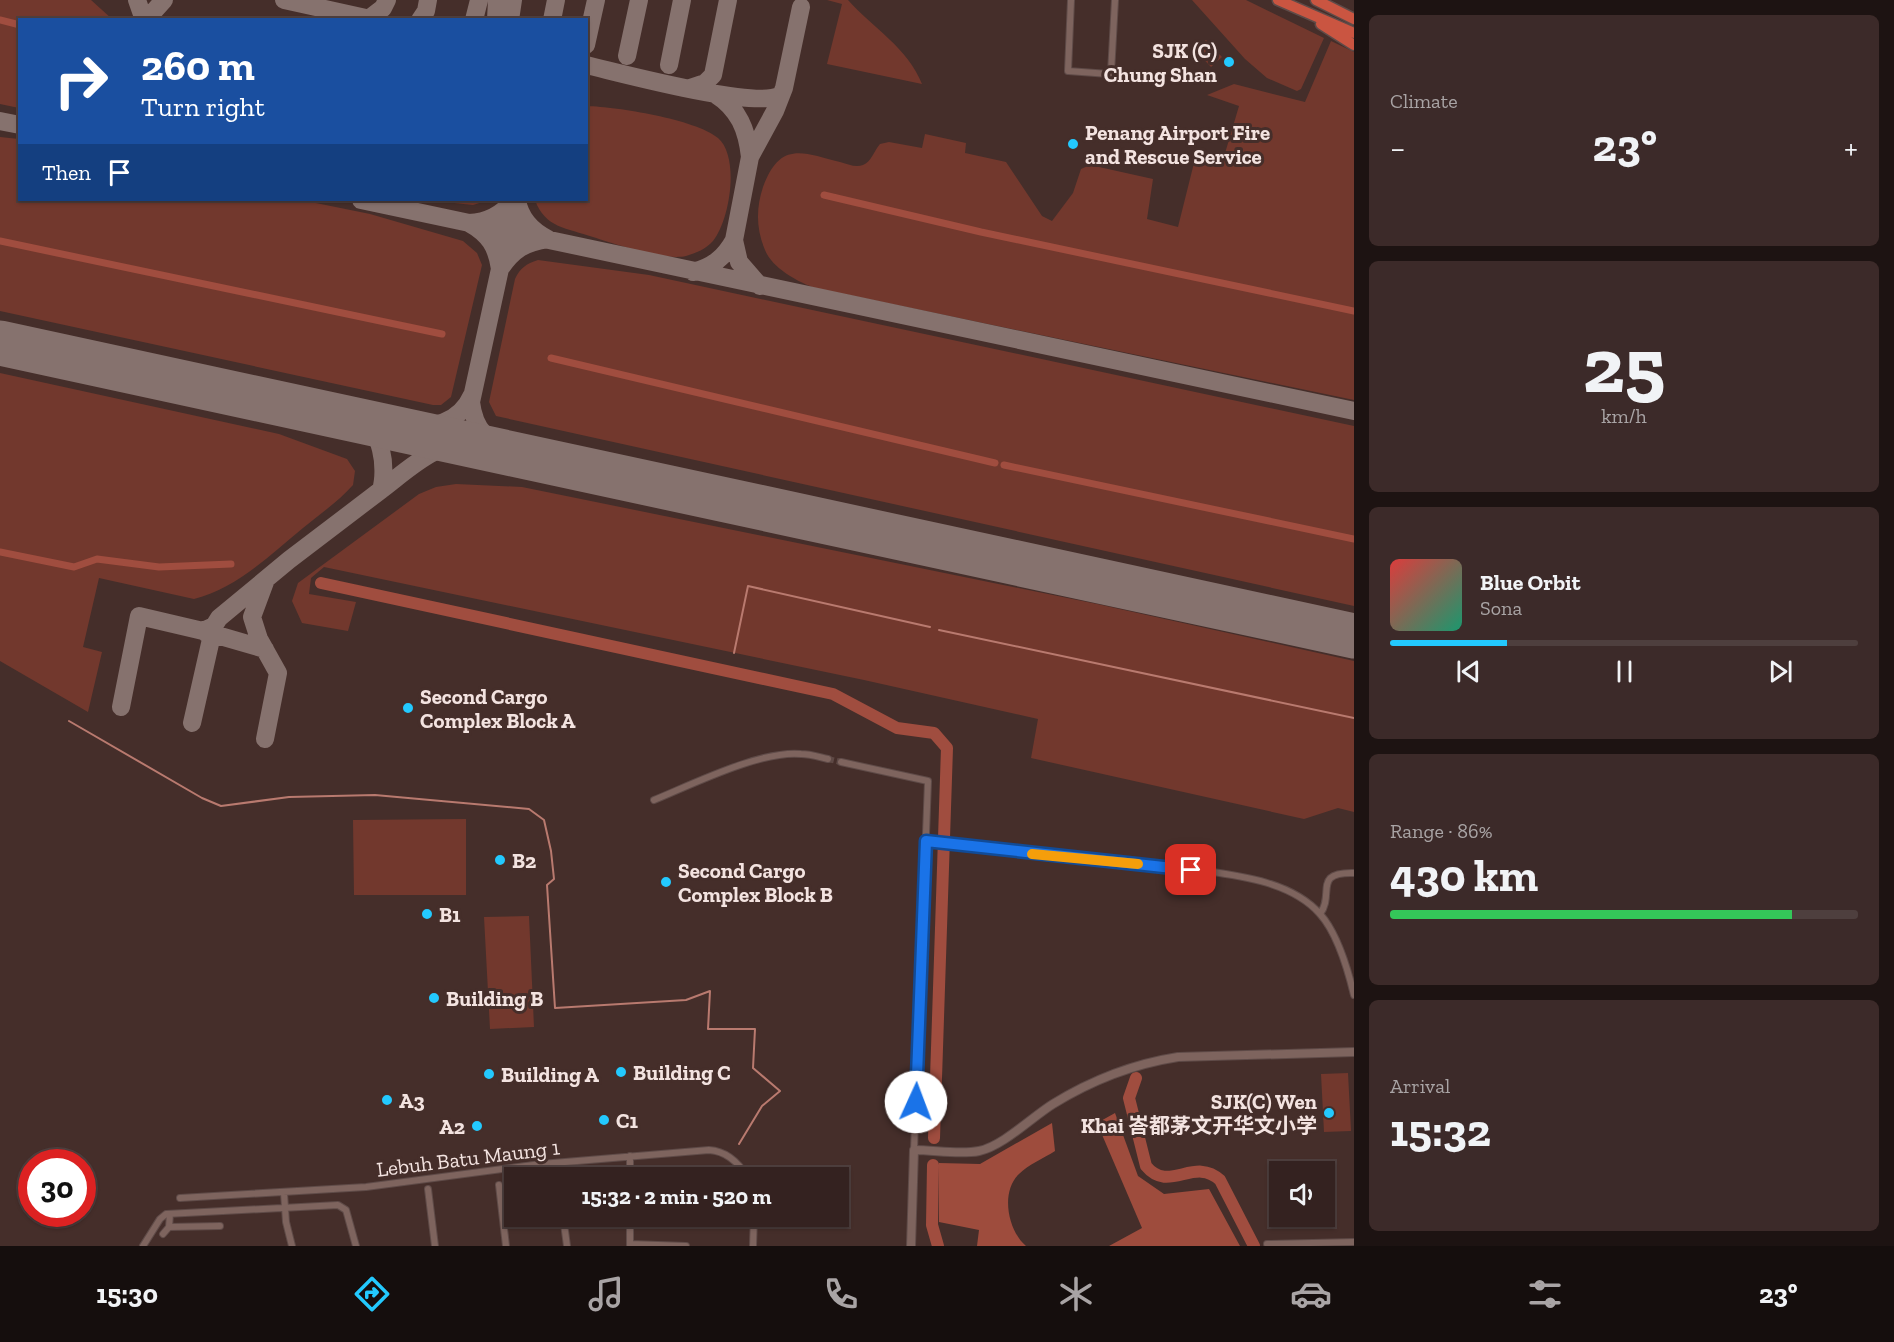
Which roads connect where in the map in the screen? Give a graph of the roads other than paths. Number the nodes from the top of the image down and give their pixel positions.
1 (1071, 0) edge
2 (1115, 0) edge
3 (1278, 0) edge
4 (1320, 2) edge
5 (1302, 12) junction
6 (1354, 12) edge
7 (1354, 19) edge
8 (1354, 33) edge
9 (1354, 45) edge
10 (828, 759) tunnel mouth
11 (841, 762) tunnel mouth
12 (654, 800) dead end
13 (927, 841) junction
14 (1354, 873) edge
15 (1320, 914) junction
16 (1354, 995) edge
17 (1354, 1052) edge
18 (914, 1150) junction
19 (630, 1156) junction
20 (630, 1167) edge
21 (739, 1167) edge
22 (499, 1185) dead end
23 (428, 1188) dead end
24 (284, 1193) junction
25 (180, 1198) dead end
26 (285, 1209) junction
27 (170, 1214) junction
28 (220, 1226) dead end
29 (169, 1227) junction
30 (564, 1227) edge
31 (630, 1227) edge
32 (754, 1227) edge
33 (163, 1234) dead end
34 (1354, 1242) edge
35 (1267, 1244) dead end
36 (629, 1245) edge
37 (143, 1246) edge
38 (292, 1246) edge
39 (356, 1246) edge
40 (435, 1246) edge
41 (506, 1246) edge
42 (567, 1246) edge
43 (686, 1246) edge
44 (753, 1246) edge
45 (911, 1246) edge

1 - 2 street
3 - 5 highway
4 - 6 highway
4 - 7 highway
5 - 8 highway
5 - 9 highway
10 - 12 street
11 - 13 street
13 - 15 street
13 - 18 street
14 - 15 street
15 - 16 street
17 - 18 street
18 - 45 street
19 - 20 street
19 - 21 street, Lebuh Batu Maung 1
19 - 24 street, Lebuh Batu Maung 1
22 - 41 street
23 - 40 street
24 - 25 street, Lebuh Batu Maung 1
24 - 26 street
26 - 27 street
26 - 38 street
26 - 39 street
27 - 29 street
27 - 37 street
28 - 29 street
29 - 33 street
30 - 42 street
31 - 36 street
32 - 44 street
34 - 35 street
36 - 43 street

